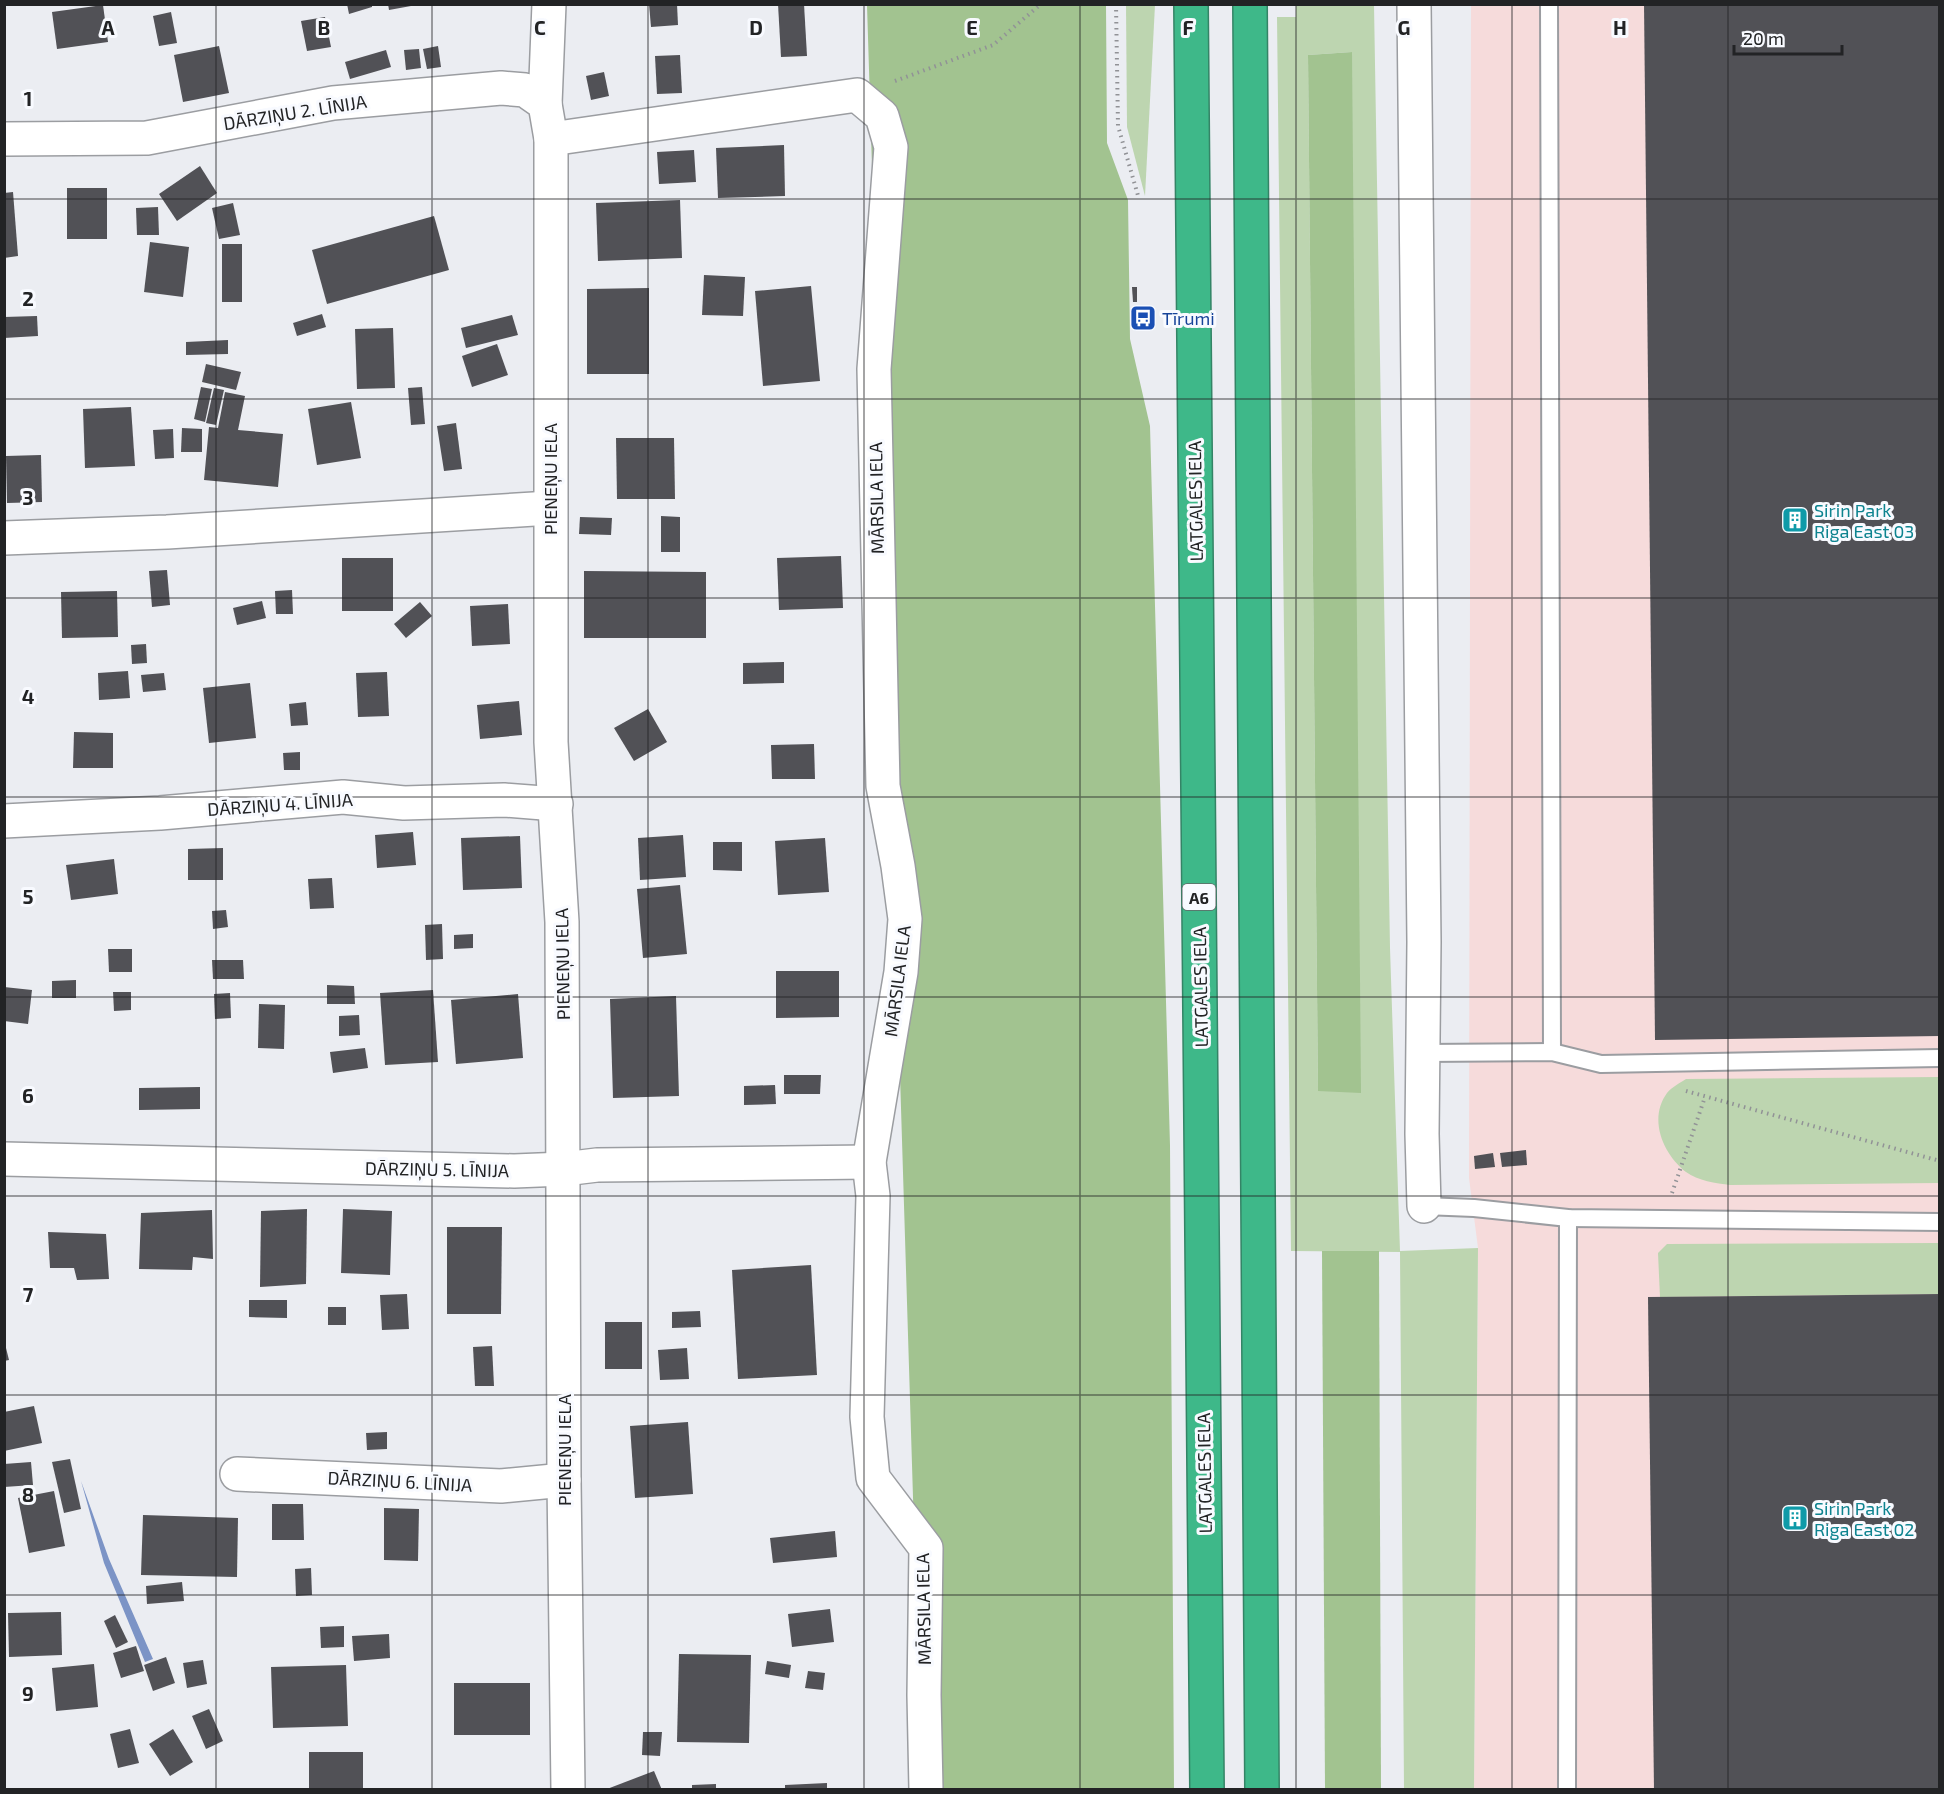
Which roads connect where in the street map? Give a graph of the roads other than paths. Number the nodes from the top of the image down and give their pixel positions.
1 (549, 4) edge
2 (1191, 4) edge
3 (1250, 4) edge
4 (1413, 4) edge
5 (1549, 4) edge
6 (545, 104) junction
7 (4, 139) edge
8 (551, 139) junction
9 (550, 508) junction
10 (4, 538) edge
11 (556, 804) junction
12 (4, 821) edge
13 (1552, 1052) junction
14 (1423, 1053) junction
15 (1940, 1058) edge
16 (4, 1159) edge
17 (869, 1162) junction
18 (564, 1169) junction
19 (1425, 1206) joint
20 (1568, 1218) junction
21 (1940, 1222) edge
22 (237, 1473) dead end
23 (564, 1480) junction
24 (568, 1790) edge
25 (926, 1790) edge
26 (1207, 1790) edge
27 (1262, 1790) edge
28 (1567, 1790) edge

1 - 6 street
2 - 26 highway, LATGALES IELA / A6
3 - 27 highway
4 - 14 street
5 - 13 lane
6 - 7 street, DĀRZIŅU 2. LĪNIJA
6 - 8 street
8 - 9 street, PIENEŅU IELA
8 - 17 street, MĀRSILA IELA
9 - 10 street
9 - 11 street, PIENEŅU IELA
11 - 12 street, DĀRZIŅU 4. LĪNIJA
11 - 18 street, PIENEŅU IELA
13 - 14 lane
13 - 15 lane
14 - 19 street
16 - 18 street, DĀRZIŅU 5. LĪNIJA
17 - 18 street, DĀRZIŅU 5. LĪNIJA
17 - 25 street, MĀRSILA IELA
18 - 23 street, PIENEŅU IELA
19 - 20 lane
20 - 21 lane
20 - 28 lane
22 - 23 street, DĀRZIŅU 6. LĪNIJA
23 - 24 street, PIENEŅU IELA

